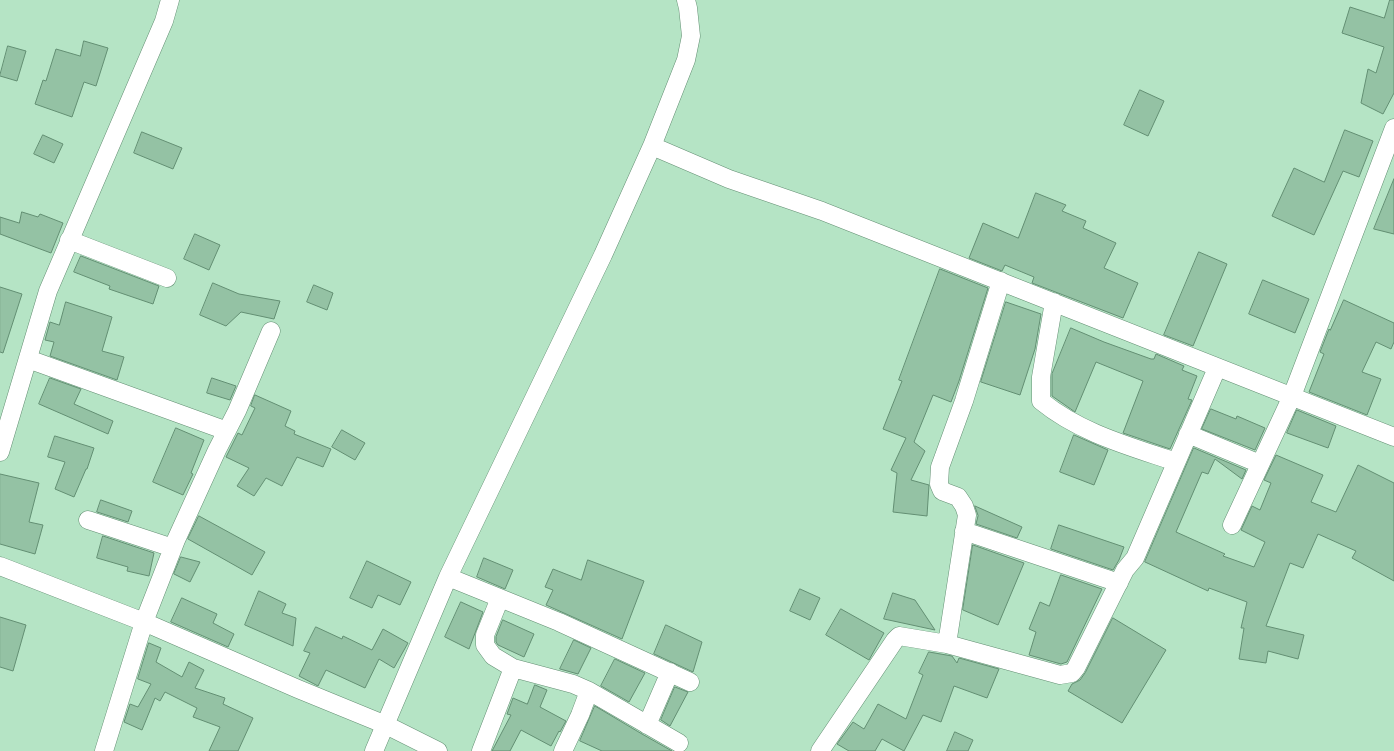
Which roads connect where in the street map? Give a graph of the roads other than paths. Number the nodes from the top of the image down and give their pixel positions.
1 (170, 0) edge
2 (686, 0) edge
3 (1394, 128) edge
4 (652, 146) junction
5 (69, 240) junction
6 (167, 278) dead end
7 (1002, 281) junction
8 (1054, 302) junction
9 (271, 331) dead end
10 (28, 358) junction
11 (1217, 368) junction
12 (1292, 396) junction
13 (227, 431) junction
14 (1188, 434) junction
15 (1394, 438) edge
16 (0, 452) edge
17 (1176, 462) junction
18 (1260, 464) junction
19 (88, 520) dead end
20 (1232, 526) dead end
21 (964, 531) junction
22 (173, 548) junction
23 (0, 566) edge
24 (448, 577) junction
25 (1119, 583) junction
26 (500, 598) junction
27 (144, 622) junction
28 (947, 644) junction
29 (513, 668) junction
30 (670, 672) junction
31 (690, 682) dead end
32 (589, 691) junction
33 (386, 725) junction
34 (647, 725) junction
35 (679, 743) dead end
36 (104, 751) edge
37 (374, 751) edge
38 (438, 751) edge
39 (481, 751) edge
40 (563, 751) edge
41 (820, 751) edge

1 - 5 street
2 - 4 street
3 - 12 street
4 - 7 street
4 - 24 street
5 - 6 street
5 - 10 street
7 - 8 street
7 - 21 street
8 - 11 street
8 - 17 street
9 - 13 street
10 - 13 street
10 - 16 street
11 - 12 street
11 - 14 street
12 - 15 street
12 - 18 street
13 - 22 street
14 - 17 street
14 - 18 street
17 - 25 street
18 - 20 street
19 - 22 street
21 - 25 street
21 - 28 street
22 - 27 street
23 - 27 street
24 - 26 street
24 - 33 street
25 - 28 street
26 - 29 street
26 - 30 street
27 - 33 street
27 - 36 street
28 - 41 street
29 - 32 street
29 - 39 street
30 - 31 street
30 - 34 street
32 - 34 street
32 - 40 street
33 - 37 street
33 - 38 street
34 - 35 street

